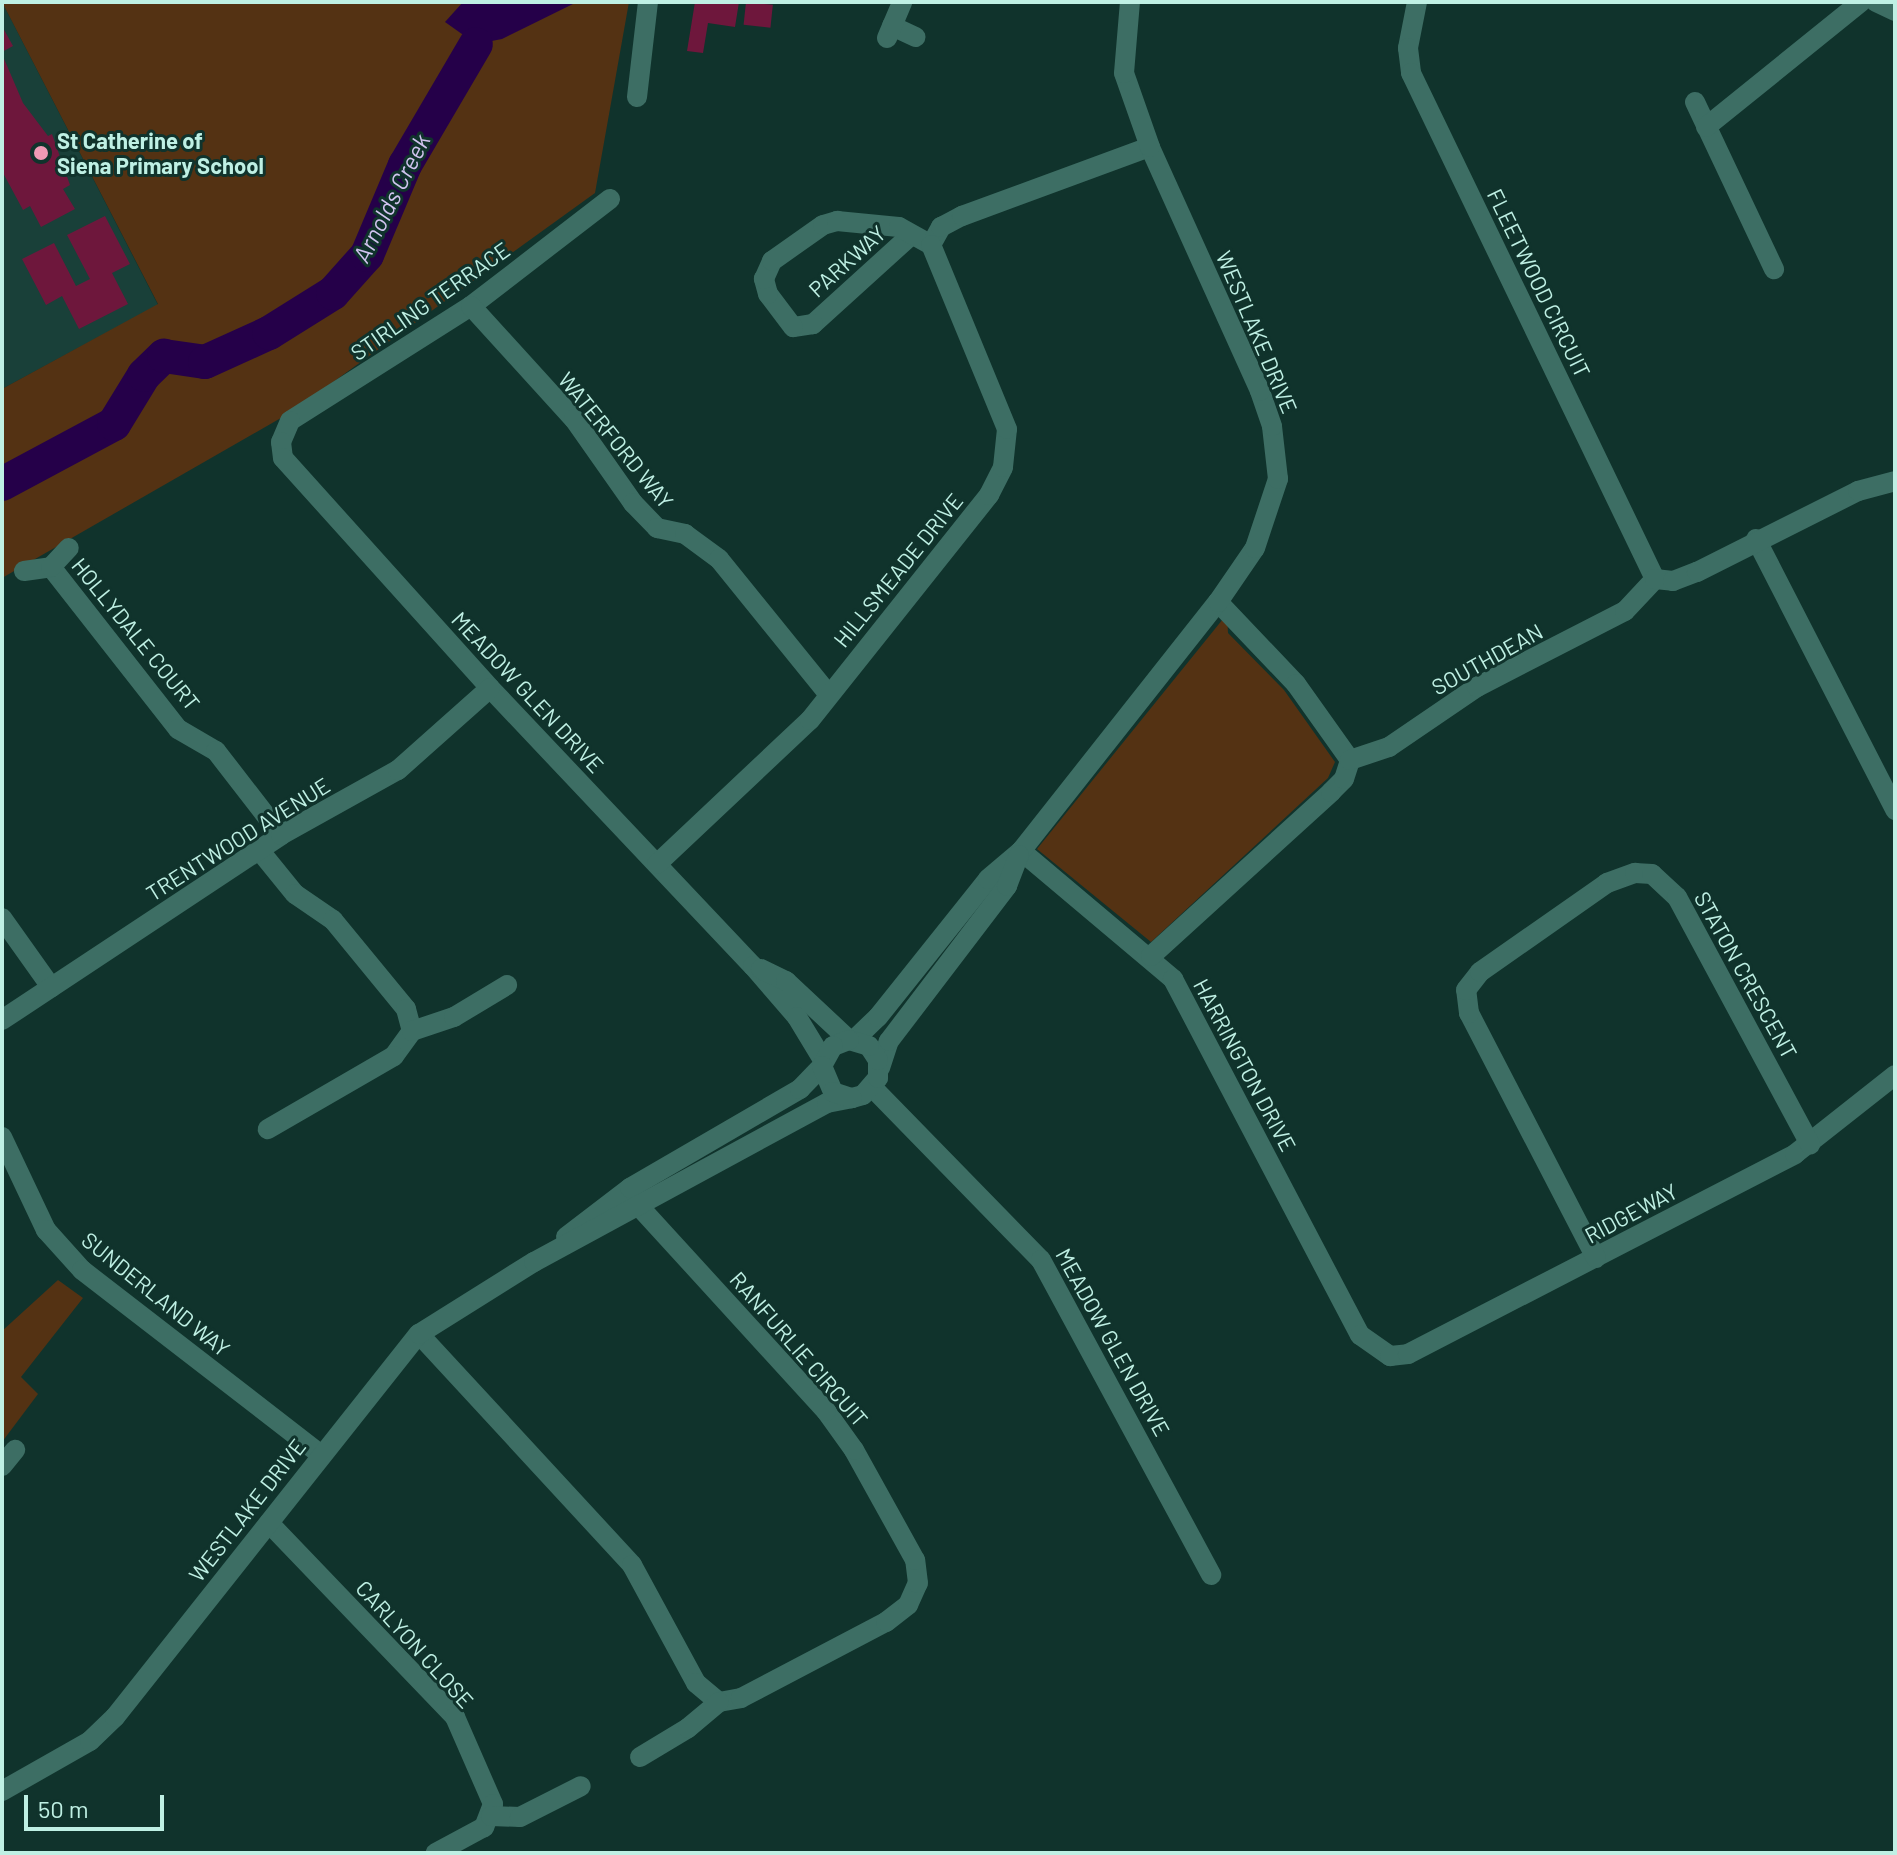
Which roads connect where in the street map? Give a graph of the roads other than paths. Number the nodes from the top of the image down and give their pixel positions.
1 (648, 2) edge
2 (902, 2) edge
3 (1130, 2) edge
4 (1417, 2) edge
5 (1861, 2) edge
6 (1876, 2) edge
7 (1895, 11) edge
8 (916, 37) dead end
9 (637, 97) dead end
10 (1695, 102) dead end
11 (1706, 127) junction
12 (1150, 147) junction
13 (610, 199) dead end
14 (909, 237) junction
15 (931, 245) junction
16 (1774, 269) dead end
17 (471, 306) junction
18 (281, 442) joint
19 (1895, 481) edge
20 (1756, 539) junction
21 (69, 548) dead end
22 (51, 567) junction
23 (24, 571) dead end
24 (1655, 579) junction
25 (1218, 602) junction
26 (490, 688) junction
27 (829, 695) junction
28 (1350, 760) junction
29 (1888, 779) edge
30 (1895, 810) edge
31 (281, 835) junction
32 (260, 851) junction
33 (1021, 851) junction
34 (657, 864) junction
35 (2, 918) edge
36 (1151, 956) junction
37 (753, 966) junction
38 (507, 985) dead end
39 (51, 987) junction
40 (2, 1020) edge
41 (412, 1031) junction
42 (852, 1040) junction
43 (822, 1063) junction
44 (1895, 1075) edge
45 (876, 1078) junction
46 (852, 1098) junction
47 (268, 1129) dead end
48 (2, 1137) edge
49 (1810, 1144) junction
50 (640, 1207) junction
51 (1596, 1258) junction
52 (534, 1262) junction
53 (419, 1334) junction
54 (1372, 1347) joint
55 (320, 1454) junction
56 (269, 1523) junction
57 (1211, 1575) dead end
58 (719, 1702) junction
59 (640, 1757) dead end
60 (581, 1786) dead end
61 (2, 1791) edge
62 (491, 1816) junction
63 (436, 1853) edge

1 - 9 street
2 - 8 street
3 - 12 street, WESTLAKE DRIVE
4 - 24 street, FLEETWOOD CIRCUIT
5 - 11 street
6 - 7 street
10 - 11 street
11 - 16 street
12 - 15 street
12 - 25 street, WESTLAKE DRIVE
13 - 17 street, STIRLING TERRACE
14 - 14 street, PARKWAY
14 - 15 street
15 - 27 street, HILLSMEADE DRIVE
17 - 18 street, STIRLING TERRACE
17 - 27 street, WATERFORD WAY
18 - 26 street, MEADOW GLEN DRIVE
19 - 20 street
20 - 24 street
20 - 29 street
21 - 22 street, HOLLYDALE COURT
22 - 23 street, HOLLYDALE COURT
22 - 31 street, HOLLYDALE COURT
24 - 28 street, SOUTHDEAN
25 - 28 street
25 - 33 street, WESTLAKE DRIVE
26 - 31 street, TRENTWOOD AVENUE
26 - 34 street, MEADOW GLEN DRIVE
27 - 34 street, HILLSMEADE DRIVE
28 - 36 street
29 - 30 street
31 - 32 street, TRENTWOOD AVENUE
32 - 39 street, TRENTWOOD AVENUE
32 - 41 street
33 - 36 street, HARRINGTON DRIVE
33 - 42 street, WESTLAKE DRIVE
33 - 45 street, WESTLAKE DRIVE
34 - 37 street, MEADOW GLEN DRIVE
35 - 39 street
36 - 54 street, HARRINGTON DRIVE
37 - 42 street, MEADOW GLEN DRIVE
37 - 43 street, MEADOW GLEN DRIVE
38 - 41 street
39 - 40 street, TRENTWOOD AVENUE
41 - 47 street
42 - 43 street
42 - 45 street
43 - 46 street
43 - 52 street, WESTLAKE DRIVE
44 - 49 street, RIDGEWAY
45 - 46 street
45 - 57 street, MEADOW GLEN DRIVE
46 - 50 street, WESTLAKE DRIVE
48 - 55 street, SUNDERLAND WAY
49 - 51 street, RIDGEWAY
49 - 51 street, STATON CRESCENT
50 - 52 street, WESTLAKE DRIVE
50 - 58 street, RANFURLIE CIRCUIT
51 - 54 street, RIDGEWAY
52 - 53 street, WESTLAKE DRIVE
53 - 55 street, WESTLAKE DRIVE
53 - 58 street
55 - 56 street, WESTLAKE DRIVE
56 - 61 street, WESTLAKE DRIVE
56 - 62 street, CARLYON CLOSE
58 - 59 street, RANFURLIE CIRCUIT
60 - 62 street
62 - 63 street

